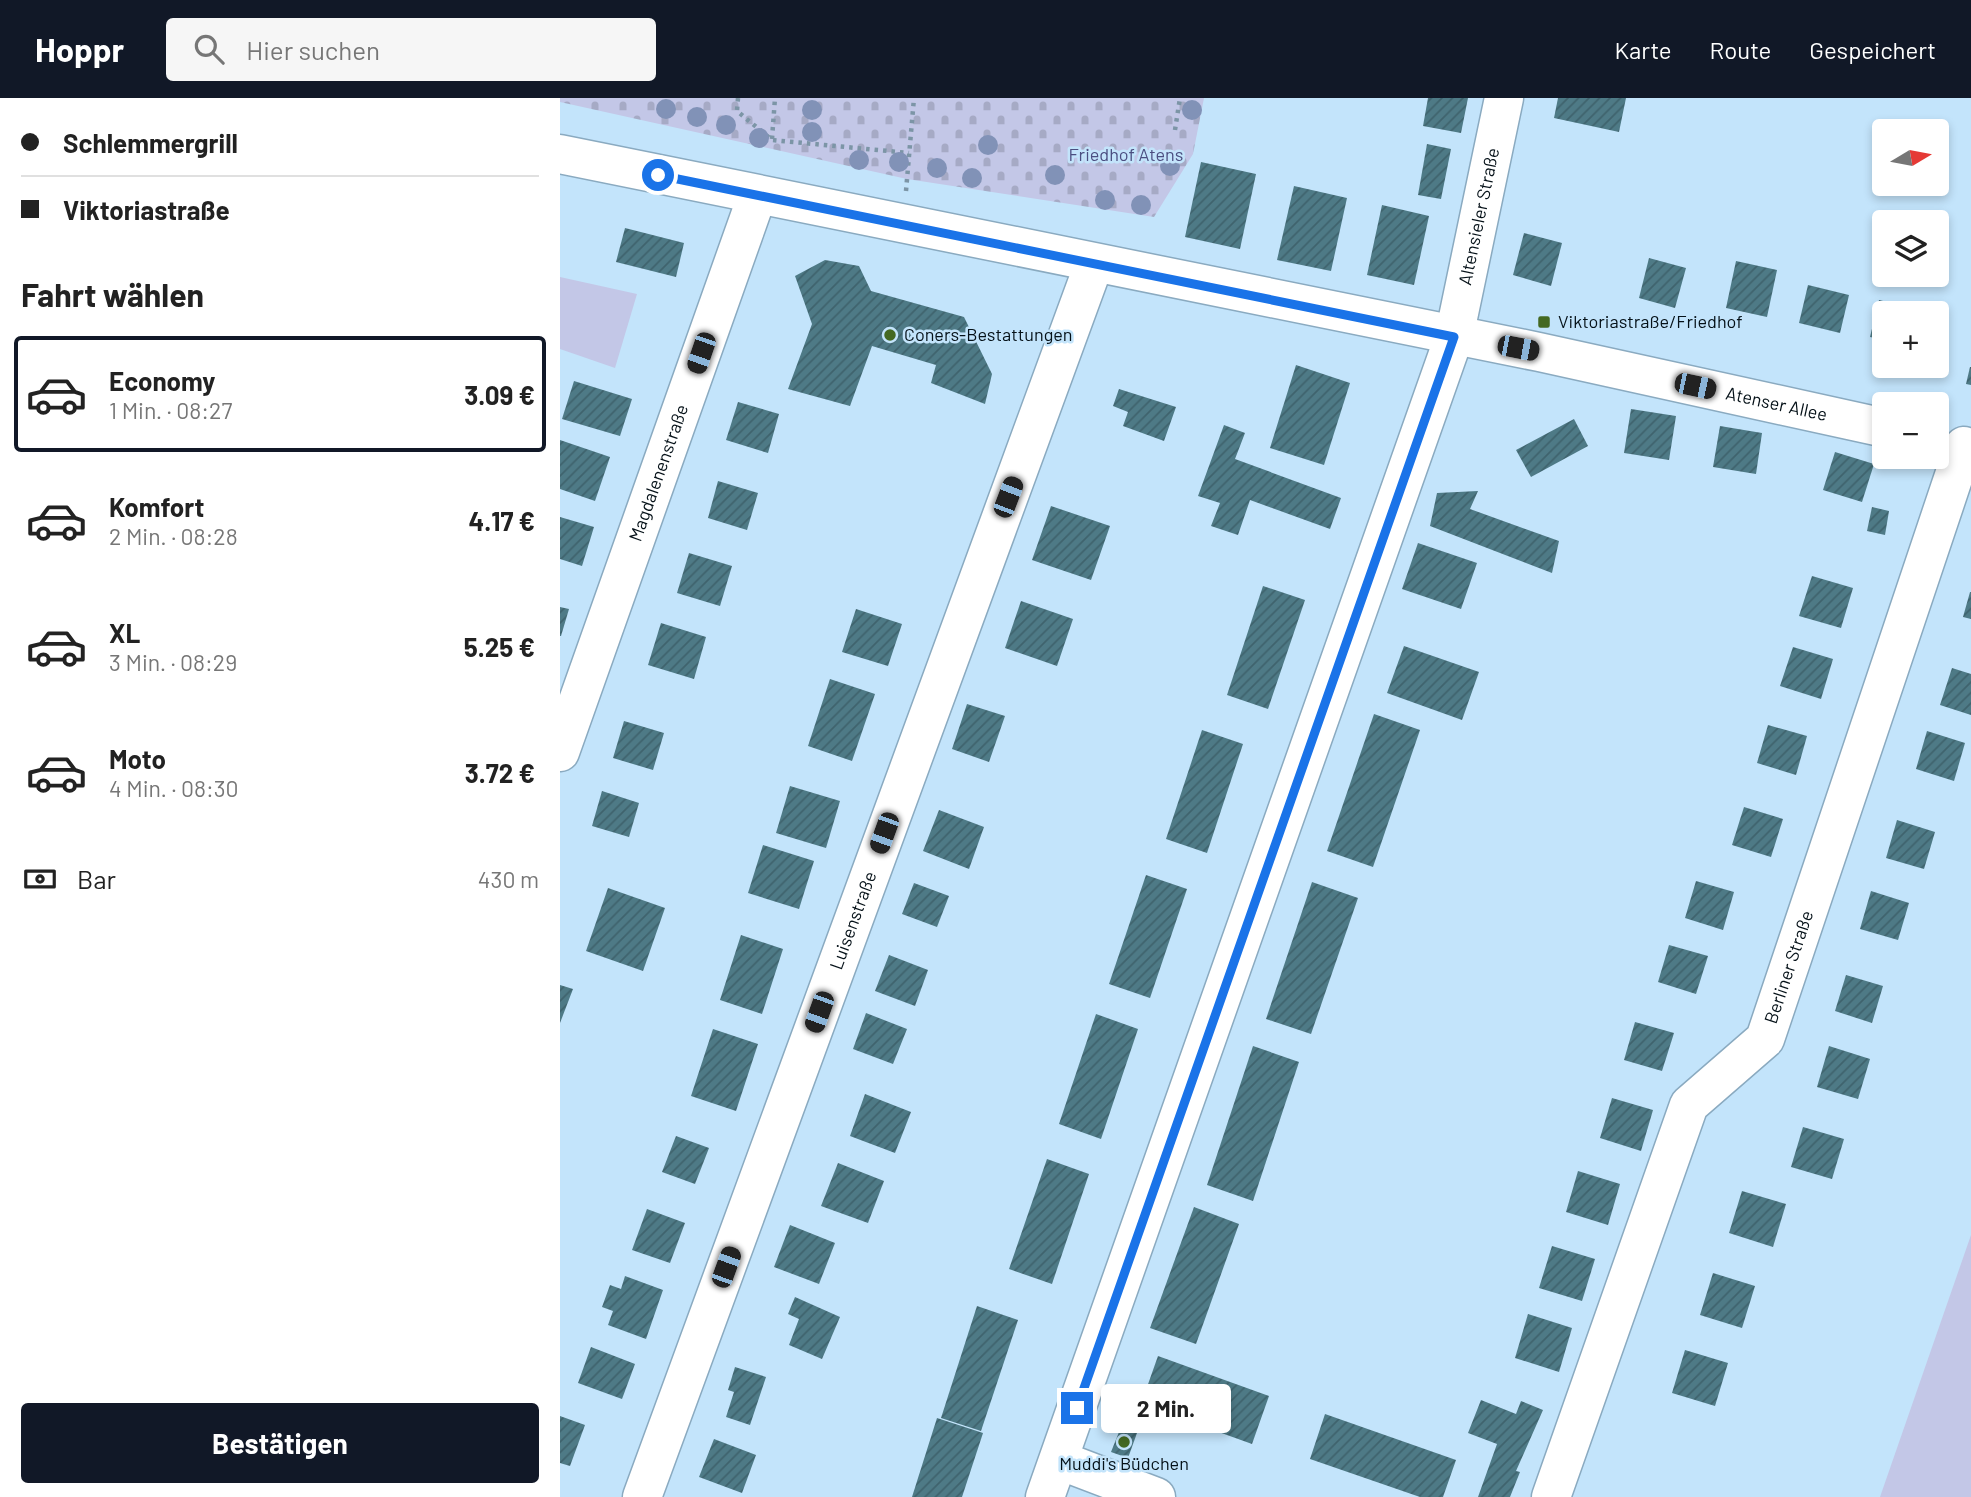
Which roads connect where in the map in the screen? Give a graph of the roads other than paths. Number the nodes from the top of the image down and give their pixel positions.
1 (1504, 98) edge
2 (560, 154) edge
3 (757, 196) junction
4 (1094, 264) junction
5 (1454, 337) junction
6 (1872, 425) edge
7 (1957, 445) edge
8 (560, 752) edge
9 (1059, 1460) junction
10 (642, 1497) edge
11 (1045, 1497) edge
12 (1157, 1497) edge
13 (1550, 1497) edge

1 - 5 street, Altensieler Straße
2 - 3 street, Atenser Allee
3 - 4 street, Atenser Allee
3 - 8 street, Magdalenenstraße
4 - 5 street, Atenser Allee
4 - 10 street, Luisenstraße
5 - 6 street, Atenser Allee
5 - 9 street, Altensieler Straße
7 - 13 street, Berliner Straße
9 - 11 street, Altensieler Straße
9 - 12 street

